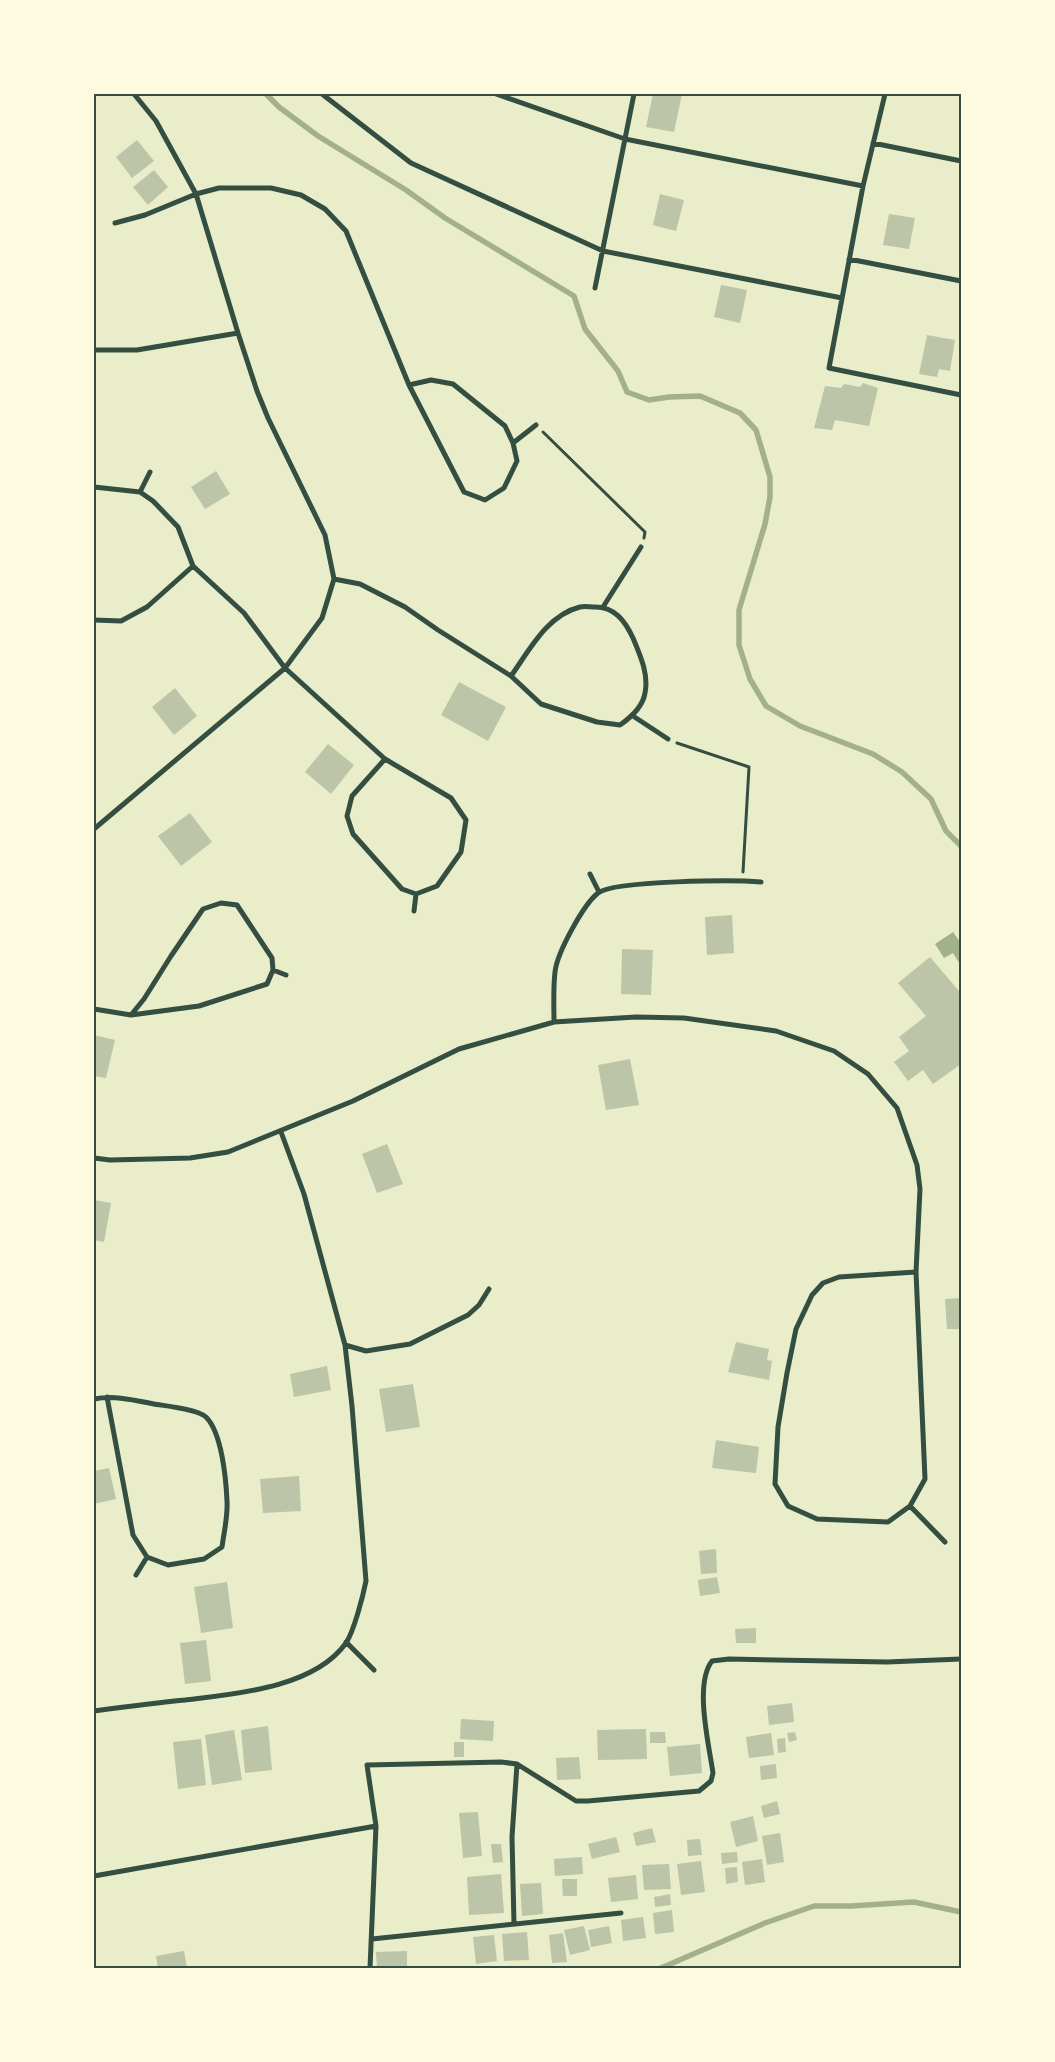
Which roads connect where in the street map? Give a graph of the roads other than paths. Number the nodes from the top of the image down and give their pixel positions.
1 (134, 94) edge
2 (322, 94) edge
3 (496, 94) edge
4 (634, 94) edge
5 (886, 94) edge
6 (625, 139) junction
7 (873, 143) junction
8 (961, 161) edge
9 (863, 186) junction
10 (196, 194) junction
11 (115, 223) dead end
12 (603, 251) junction
13 (849, 260) junction
14 (961, 281) edge
15 (596, 288) dead end
16 (842, 298) junction
17 (238, 333) junction
18 (94, 350) edge
19 (409, 385) junction
20 (961, 395) edge
21 (536, 425) road end
22 (514, 442) junction
23 (150, 472) dead end
24 (94, 487) edge
25 (140, 492) junction
26 (641, 547) road end
27 (193, 566) junction
28 (334, 579) junction
29 (603, 607) junction
30 (94, 620) edge
31 (285, 668) junction
32 (512, 676) junction
33 (633, 716) junction
34 (668, 739) road end
35 (385, 758) junction
36 (94, 829) edge
37 (590, 874) dead end
38 (761, 882) dead end
39 (599, 892) junction
40 (416, 894) junction
41 (414, 911) dead end
42 (273, 970) junction
43 (286, 975) dead end
44 (94, 1009) edge
45 (132, 1015) junction
46 (554, 1022) junction
47 (281, 1132) junction
48 (94, 1158) edge
49 (916, 1272) junction
50 (489, 1289) dead end
51 (345, 1345) junction
52 (107, 1397) junction
53 (94, 1399) edge
54 (910, 1506) junction
55 (945, 1542) dead end
56 (148, 1557) junction
57 (136, 1575) dead end
58 (346, 1642) junction
59 (961, 1659) edge
60 (374, 1670) dead end
61 (94, 1711) edge
62 (517, 1764) junction
63 (376, 1826) junction
64 (94, 1876) edge
65 (621, 1913) dead end
66 (514, 1924) junction
67 (372, 1939) junction
68 (370, 1968) edge

1 - 10 street
2 - 12 street
3 - 6 street
4 - 6 street
5 - 7 street
6 - 9 street
6 - 12 street
7 - 8 street
7 - 9 street
9 - 13 street
10 - 11 street
10 - 17 street
10 - 19 street
12 - 15 street
12 - 16 street
13 - 14 street
13 - 16 street
16 - 20 street
17 - 18 street
17 - 28 street
19 - 22 street
19 - 22 street
21 - 22 street
23 - 25 street
24 - 25 street
25 - 27 street
26 - 29 street
27 - 30 street
27 - 31 street
28 - 31 street
28 - 32 street
29 - 32 street
29 - 33 street
31 - 35 street
31 - 36 street
32 - 33 street
33 - 34 street
35 - 40 street
35 - 40 street
37 - 39 street
38 - 39 street
39 - 46 street
40 - 41 street
42 - 43 street
42 - 45 street
42 - 45 street
44 - 45 street
46 - 47 street
46 - 49 street
47 - 48 street
47 - 51 street
49 - 54 street
49 - 54 street
50 - 51 street
51 - 58 street
52 - 53 street
52 - 56 street
52 - 56 street
54 - 55 street
56 - 57 street
58 - 60 street
58 - 61 street
59 - 62 street
62 - 63 street
62 - 66 street
63 - 64 street
63 - 67 street
65 - 66 street
66 - 67 street
67 - 68 street

